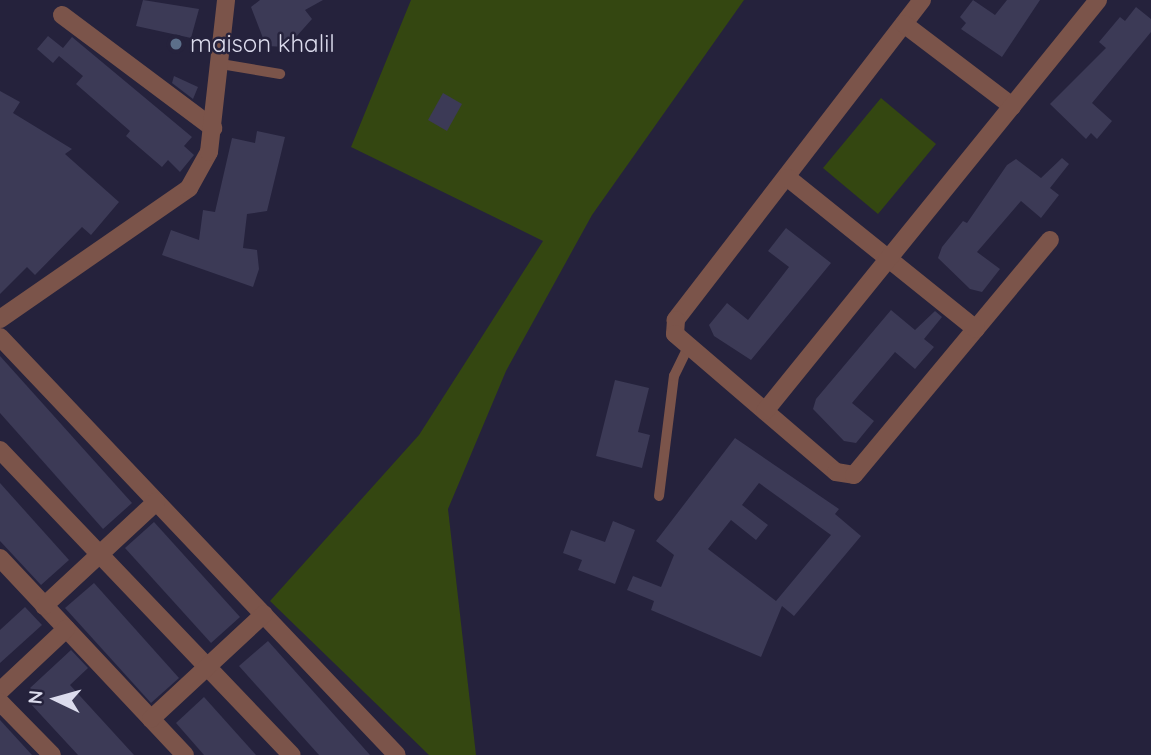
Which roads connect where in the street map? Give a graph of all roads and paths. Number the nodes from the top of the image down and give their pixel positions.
1 (226, 0) edge
2 (922, 0) edge
3 (1098, 0) edge
4 (62, 15) dead end
5 (904, 24) junction
6 (222, 64) junction
7 (280, 74) dead end
8 (1012, 106) junction
9 (213, 128) junction
10 (788, 178) junction
11 (1050, 240) dead end
12 (889, 259) junction
13 (0, 318) edge
14 (976, 329) junction
15 (0, 337) edge
16 (688, 347) junction
17 (765, 411) junction
18 (0, 450) edge
19 (659, 496) dead end
20 (156, 502) junction
21 (99, 554) junction
22 (0, 558) edge
23 (44, 606) junction
24 (264, 614) junction
25 (66, 629) junction
26 (207, 667) junction
27 (0, 691) edge
28 (0, 702) edge
29 (151, 719) junction
30 (52, 755) edge
31 (185, 755) edge
32 (290, 755) edge
33 (397, 755) edge

1 - 6 street
2 - 5 street
3 - 8 street
4 - 9 street
5 - 8 street
5 - 10 street
6 - 7 lane
6 - 9 street
8 - 12 street
9 - 13 street
10 - 12 street
10 - 16 street
11 - 14 street
12 - 14 street
12 - 17 street
14 - 17 street
15 - 20 street
16 - 17 street
16 - 19 lane
18 - 21 street
20 - 21 street
20 - 24 street
21 - 23 street
21 - 26 street
22 - 23 street
23 - 25 street
24 - 26 street
24 - 33 street
25 - 27 street
25 - 29 street
26 - 29 street
26 - 32 street
28 - 30 street
29 - 31 street

